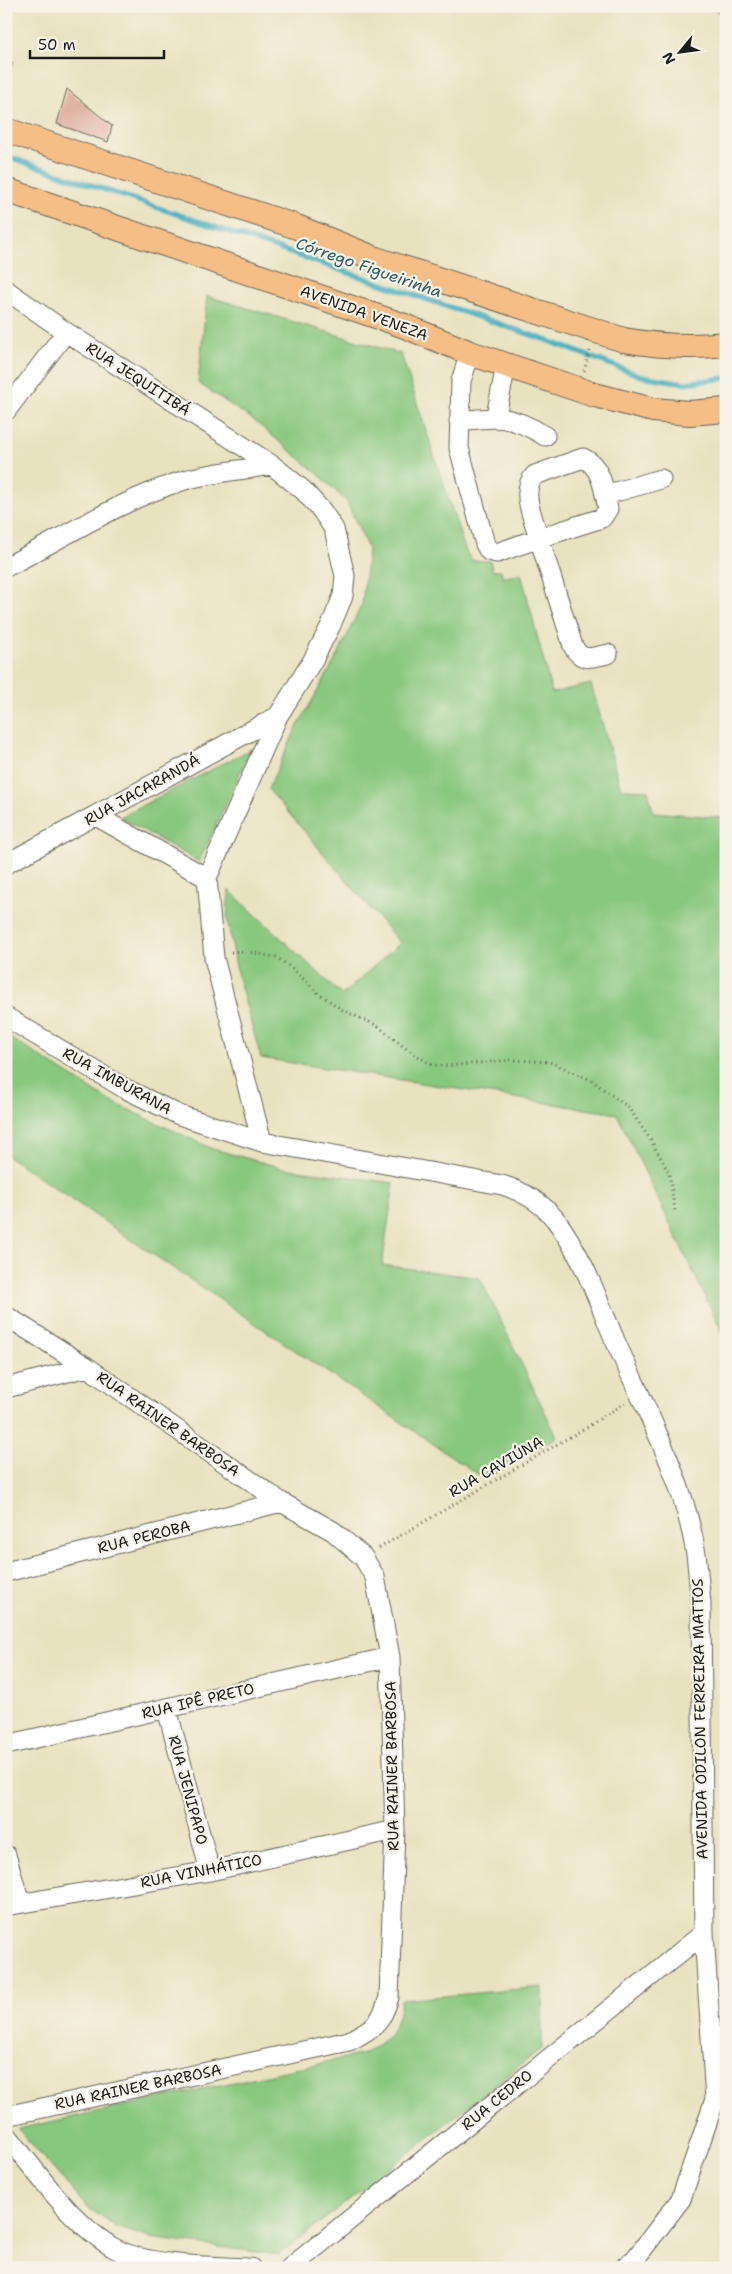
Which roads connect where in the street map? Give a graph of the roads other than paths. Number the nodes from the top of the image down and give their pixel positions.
1 (6, 130) edge
2 (6, 190) edge
3 (6, 290) edge
4 (66, 332) junction
5 (726, 344) edge
6 (470, 353) junction
7 (506, 365) junction
8 (726, 410) edge
9 (6, 411) edge
10 (496, 416) junction
11 (459, 421) junction
12 (545, 436) dead end
13 (272, 465) junction
14 (661, 479) dead end
15 (605, 495) junction
16 (539, 538) junction
17 (6, 567) edge
18 (608, 654) dead end
19 (278, 716) junction
20 (96, 816) junction
21 (6, 864) edge
22 (207, 878) junction
23 (6, 1017) edge
24 (262, 1142) junction
25 (6, 1316) edge
26 (86, 1366) junction
27 (6, 1388) edge
28 (282, 1502) junction
29 (6, 1572) edge
30 (390, 1657) junction
31 (167, 1709) junction
32 (6, 1745) edge
33 (395, 1830) junction
34 (6, 1855) edge
35 (210, 1871) junction
36 (13, 1905) edge
37 (704, 1933) junction
38 (6, 2116) edge
39 (6, 2134) edge
40 (251, 2268) edge
41 (290, 2268) edge
42 (623, 2268) edge

1 - 5 main road
2 - 6 main road, AVENIDA VENEZA
3 - 4 street, RUA JEQUITIBÁ
4 - 9 street
4 - 13 street, RUA JEQUITIBÁ
6 - 7 main road, AVENIDA VENEZA
6 - 11 street
7 - 8 main road, AVENIDA VENEZA
7 - 10 street
10 - 11 street
10 - 12 street
11 - 16 street
13 - 17 street
13 - 19 street
14 - 15 street
15 - 16 street
15 - 16 street
16 - 18 street
19 - 20 street, RUA JACARANDÁ
19 - 22 street
20 - 21 street, RUA JACARANDÁ
20 - 22 street
22 - 24 street
23 - 24 street, RUA IMBURANA
24 - 37 street, AVENIDA ODILON FERREIRA MATTOS
25 - 26 street, RUA RAINER BARBOSA
26 - 27 street
26 - 28 street, RUA RAINER BARBOSA
28 - 29 street, RUA PEROBA
28 - 30 street, RUA RAINER BARBOSA
30 - 31 street, RUA IPÊ PRETO
30 - 33 street, RUA RAINER BARBOSA
31 - 32 street, RUA IPÊ PRETO
31 - 35 street, RUA JENIPAPO
33 - 35 street, RUA VINHÁTICO
33 - 38 street, RUA RAINER BARBOSA
34 - 36 street
35 - 36 street, RUA VINHÁTICO
37 - 41 street, RUA CEDRO
37 - 42 street, AVENIDA ODILON FERREIRA MATTOS
39 - 40 street

